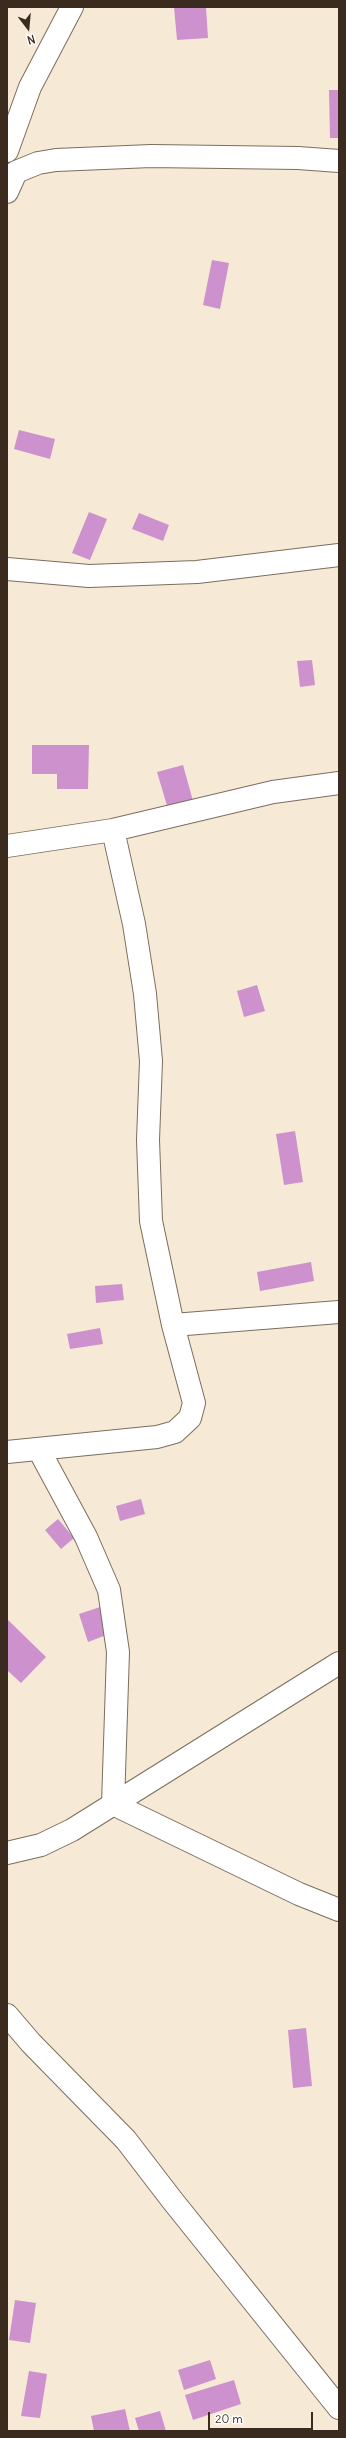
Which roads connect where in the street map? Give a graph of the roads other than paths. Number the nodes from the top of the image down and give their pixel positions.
1 (72, 7) edge
2 (7, 151) edge
3 (339, 161) edge
4 (11, 171) edge
5 (7, 192) edge
6 (339, 555) edge
7 (7, 570) edge
8 (339, 783) edge
9 (114, 830) junction
10 (7, 846) edge
11 (339, 1312) edge
12 (173, 1325) junction
13 (39, 1450) junction
14 (7, 1452) edge
15 (339, 1662) edge
16 (113, 1804) junction
17 (7, 1853) edge
18 (339, 1910) edge
19 (7, 2015) edge
20 (339, 2408) edge

1 - 2 street
3 - 4 street
4 - 5 street
6 - 7 street
8 - 9 street
9 - 10 street
9 - 12 street
11 - 12 street
12 - 13 street
13 - 14 street
13 - 16 street
15 - 16 street
16 - 17 street
16 - 18 street
19 - 20 street

